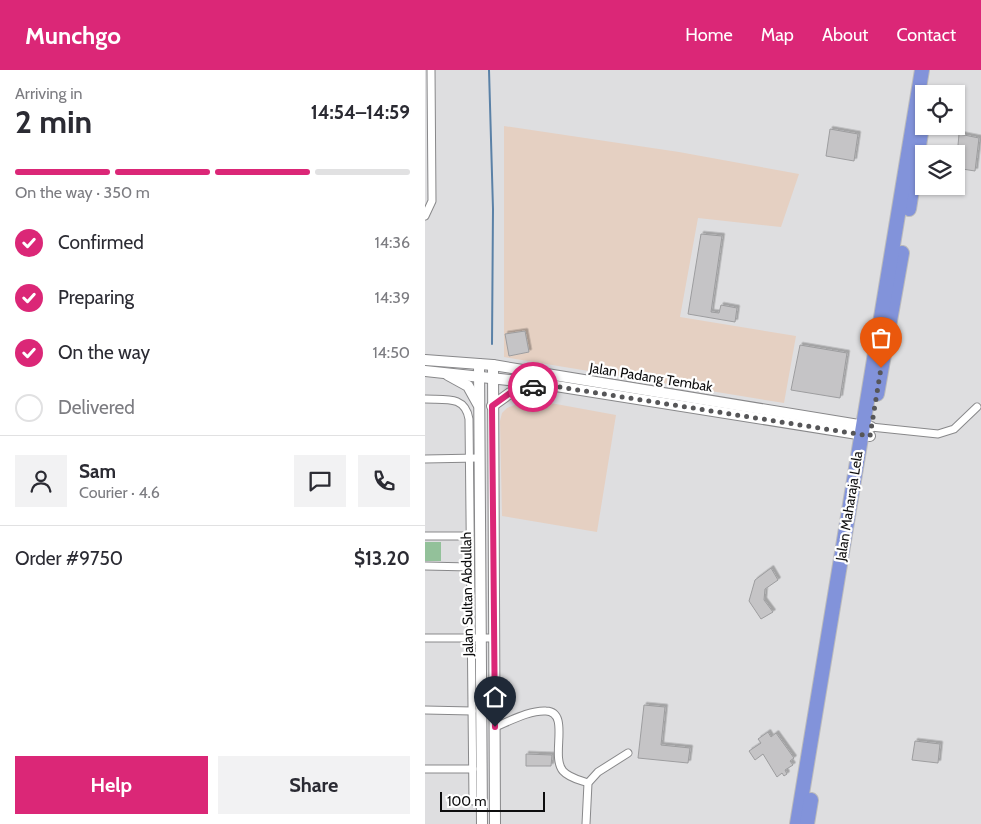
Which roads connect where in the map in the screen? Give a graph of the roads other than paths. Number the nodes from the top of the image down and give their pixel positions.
1 (431, 70) edge
2 (922, 70) edge
3 (930, 70) edge
4 (928, 85) edge
5 (921, 135) edge
6 (425, 216) edge
7 (425, 360) edge
8 (479, 364) junction
9 (493, 365) junction
10 (425, 371) edge
11 (443, 372) junction
12 (479, 376) junction
13 (493, 377) junction
14 (553, 386) junction
15 (425, 399) edge
16 (479, 405) junction
17 (492, 406) junction
18 (977, 407) dead end
19 (866, 431) junction
20 (473, 458) junction
21 (425, 459) edge
22 (493, 478) junction
23 (425, 536) edge
24 (469, 536) junction
25 (425, 566) edge
26 (470, 567) junction
27 (425, 638) edge
28 (494, 638) junction
29 (476, 639) junction
30 (425, 710) edge
31 (472, 710) junction
32 (495, 727) junction
33 (628, 753) dead end
34 (425, 769) edge
35 (473, 769) junction
36 (587, 782) junction
37 (473, 801) dead end
38 (483, 812) junction
39 (474, 824) edge
40 (483, 824) edge
41 (495, 824) edge
42 (586, 824) edge
43 (797, 824) edge
44 (807, 824) edge

1 - 6 street
2 - 19 highway, Jalan Maharaja Lela
3 - 4 highway
5 - 19 highway, Jalan Maharaja Lela
7 - 8 main road, Jalan Padang Tembak
8 - 9 main road, Jalan Padang Tembak
8 - 12 main road, Jalan Sultan Abdullah
9 - 13 main road, Jalan Sultan Abdullah
9 - 19 main road, Jalan Padang Tembak
10 - 11 main road, Jalan Padang Tembak
11 - 12 main road, Jalan Padang Tembak
11 - 16 main road
12 - 13 main road, Jalan Padang Tembak
12 - 16 main road, Jalan Sultan Abdullah
13 - 14 main road, Jalan Padang Tembak
13 - 17 main road, Jalan Sultan Abdullah
14 - 17 main road
14 - 19 main road, Jalan Padang Tembak
15 - 20 street
16 - 20 main road, Jalan Sultan Abdullah
17 - 22 main road, Jalan Sultan Abdullah
18 - 19 street
19 - 43 highway, Jalan Maharaja Lela
19 - 44 highway, Jalan Maharaja Lela
20 - 21 street
20 - 22 main road
20 - 24 street
20 - 29 main road, Jalan Sultan Abdullah
22 - 28 main road, Jalan Sultan Abdullah
23 - 24 street
24 - 26 street
25 - 26 street
26 - 29 street
27 - 29 street
28 - 29 street
28 - 32 main road, Jalan Sultan Abdullah
29 - 31 street
29 - 38 main road, Jalan Sultan Abdullah
30 - 31 street
31 - 35 street
32 - 36 street
32 - 41 main road, Jalan Sultan Abdullah
33 - 36 street
34 - 35 street
35 - 37 street
36 - 42 street
38 - 39 main road
38 - 40 main road, Jalan Sultan Abdullah

